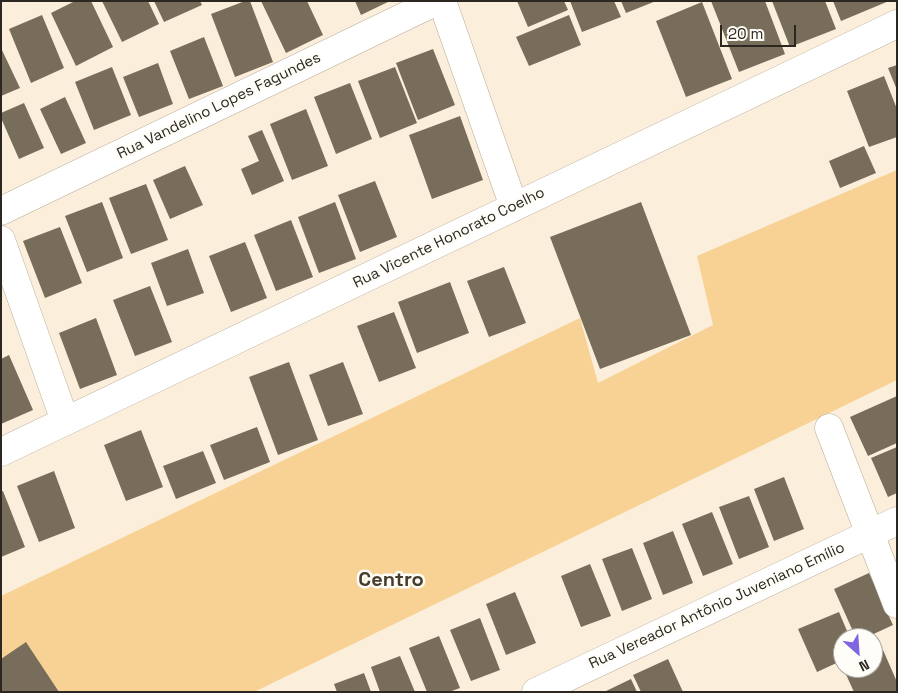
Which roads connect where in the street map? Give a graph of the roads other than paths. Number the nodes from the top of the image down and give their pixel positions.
1 (437, 1) edge
2 (442, 1) edge
3 (897, 24) edge
4 (514, 207) junction
5 (1, 211) edge
6 (1, 240) edge
7 (66, 421) junction
8 (829, 428) dead end
9 (1, 452) edge
10 (897, 521) edge
11 (870, 534) junction
12 (897, 604) edge
13 (536, 692) edge

1 - 5 street, Rua Vandelino Lopes Fagundes
2 - 4 street
3 - 4 street, Rua Vicente Honorato Coelho
4 - 7 street, Rua Vicente Honorato Coelho
6 - 7 street
7 - 9 street, Rua Vicente Honorato Coelho
8 - 11 street
10 - 11 street, Rua Vereador Antônio Juveniano Emílio
11 - 12 street
11 - 13 street, Rua Vereador Antônio Juveniano Emílio

